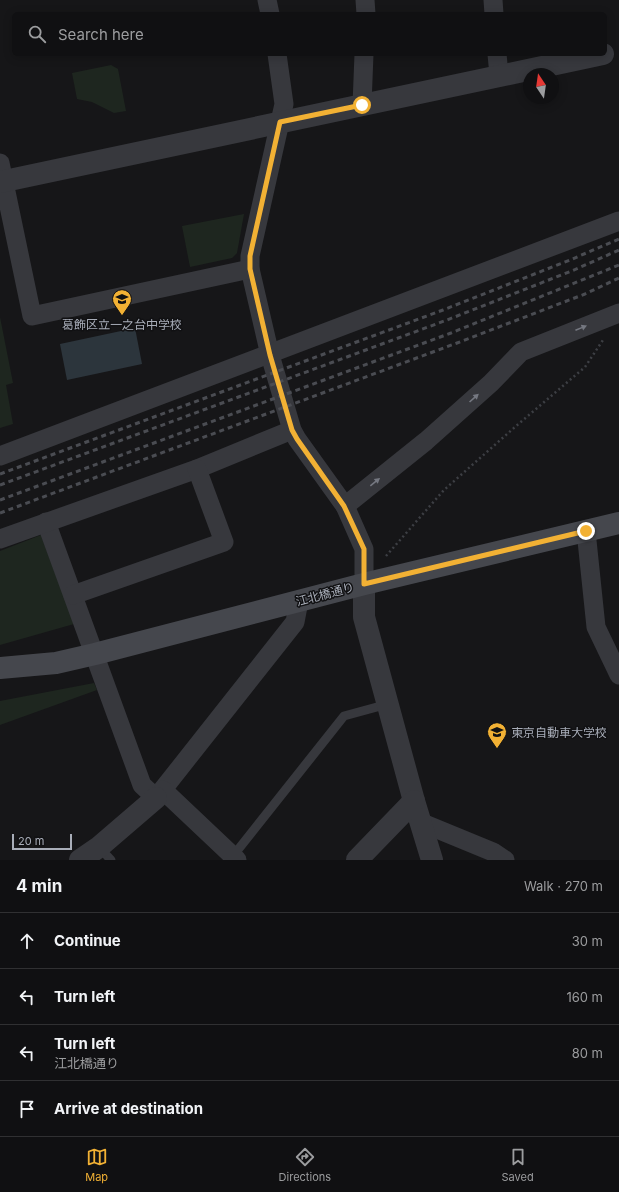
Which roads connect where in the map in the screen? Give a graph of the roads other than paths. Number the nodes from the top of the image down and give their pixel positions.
1 (267, 0) edge
2 (493, 0) edge
3 (270, 12) edge
4 (494, 12) edge
5 (619, 49) edge
6 (607, 53) edge
7 (277, 56) edge
8 (364, 56) edge
9 (497, 56) edge
10 (594, 56) edge
11 (499, 76) junction
12 (362, 105) junction
13 (280, 122) junction
14 (1, 176) edge
15 (619, 221) edge
16 (250, 269) junction
17 (615, 314) edge
18 (270, 355) junction
19 (292, 430) junction
20 (0, 456) edge
21 (197, 470) junction
22 (344, 506) junction
23 (46, 522) junction
24 (619, 523) edge
25 (586, 531) junction
26 (0, 539) edge
27 (365, 575) junction
28 (73, 595) junction
29 (299, 601) junction
30 (95, 654) junction
31 (56, 663) junction
32 (0, 668) edge
33 (619, 675) edge
34 (0, 681) edge
35 (388, 704) junction
36 (159, 794) junction
37 (414, 801) junction
38 (420, 822) junction
39 (105, 853) edge
40 (235, 858) edge
41 (80, 860) edge
42 (357, 860) edge
43 (432, 860) edge
44 (504, 860) edge

1 - 3 street
2 - 4 street
5 - 6 street
7 - 13 street
8 - 12 street
9 - 11 street
10 - 11 street
11 - 12 street
12 - 13 street
13 - 14 street
13 - 16 street
14 - 16 street
15 - 18 street
16 - 18 street
22 -> 17 street
18 - 19 street
18 - 20 street
19 - 21 street
19 - 22 street
21 - 23 street
21 - 28 street
22 - 27 street
23 - 26 street
23 - 28 street
24 - 25 main road, 江北橋通り
25 - 27 main road, 江北橋通り
25 - 33 street
27 - 29 main road, 江北橋通り
27 - 35 street
28 - 30 street
29 - 30 main road, 江北橋通り
29 - 36 street
30 - 31 main road, 江北橋通り
30 - 36 street
31 - 32 main road, 江北橋通り
31 - 34 main road, 江北橋通り
35 - 37 street
35 - 40 lane
36 - 39 street
36 - 40 street
37 - 38 street
37 - 42 street
38 - 43 street
38 - 44 street
39 - 41 street

